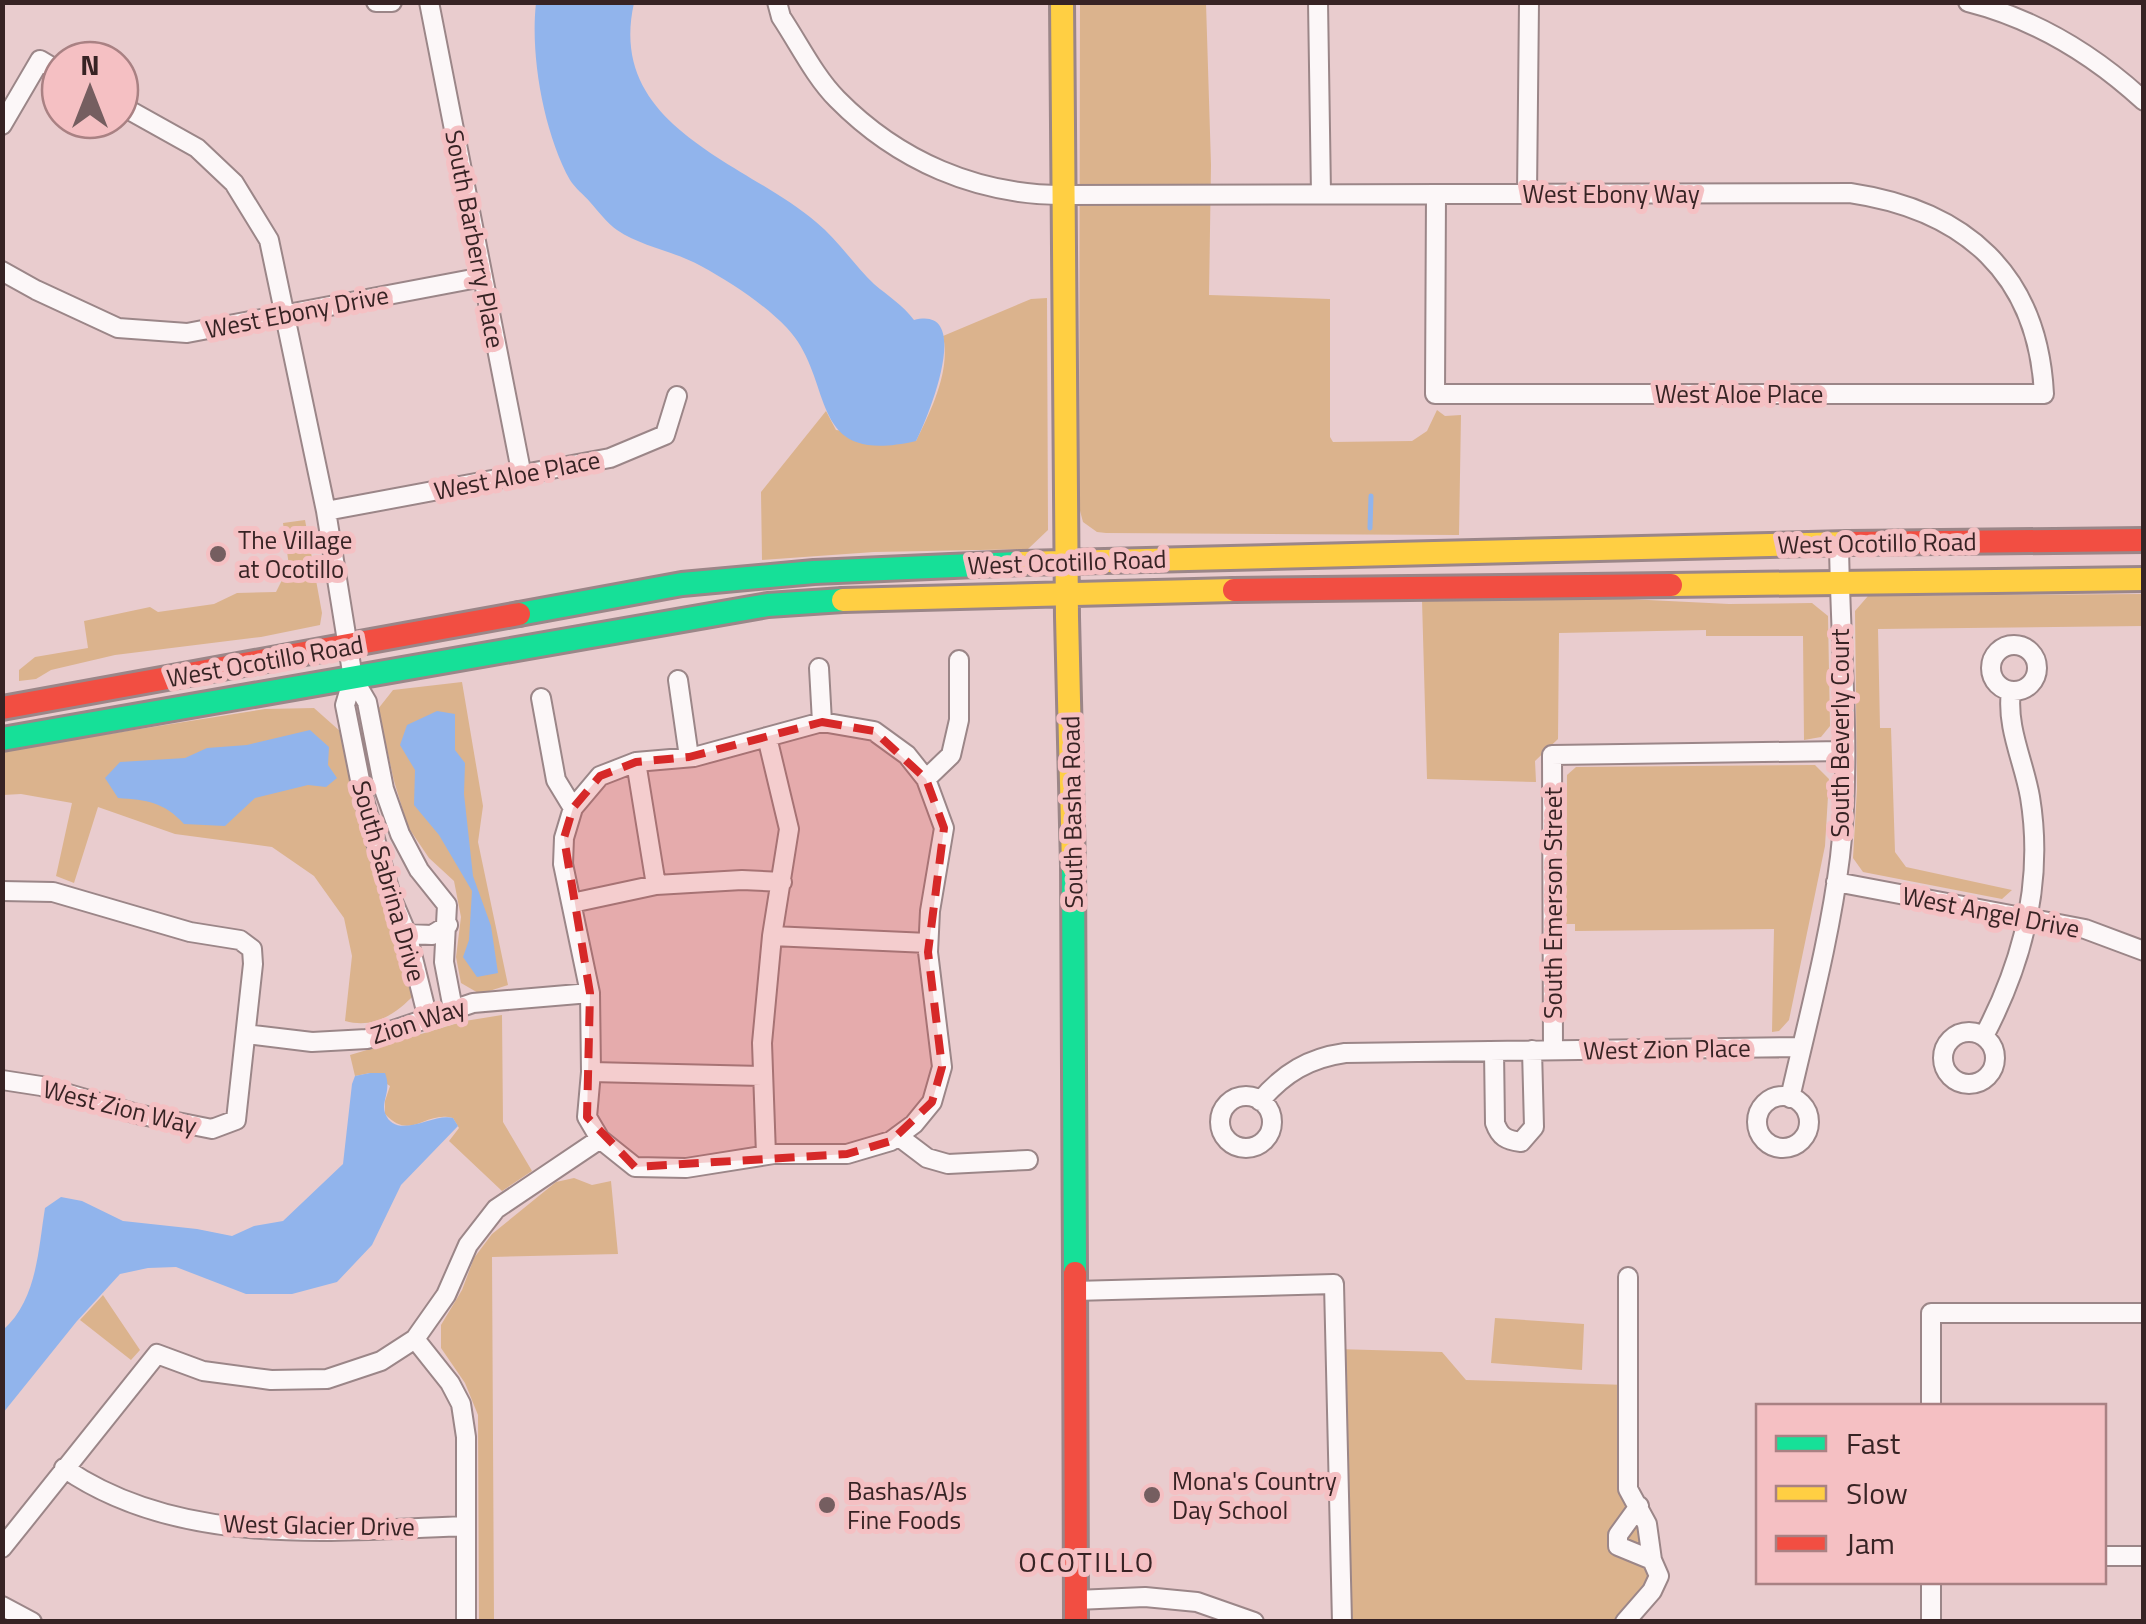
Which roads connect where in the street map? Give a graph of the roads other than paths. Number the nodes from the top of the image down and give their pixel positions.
1 (376, 2) edge
2 (392, 2) edge
3 (429, 2) edge
4 (777, 2) edge
5 (1062, 2) edge
6 (1318, 2) edge
7 (1529, 2) edge
8 (1968, 2) edge
9 (40, 60) edge
10 (2144, 101) edge
11 (140, 116) edge
12 (2, 126) edge
13 (1063, 194) junction
14 (1321, 194) junction
15 (1436, 194) junction
16 (1527, 194) junction
17 (2, 271) edge
18 (483, 277) junction
19 (285, 314) junction
20 (2044, 394) joint
21 (677, 396) dead end
22 (522, 476) junction
23 (326, 511) junction
24 (2144, 540) edge
25 (1839, 543) junction
26 (1066, 562) junction
27 (2144, 579) edge
28 (1839, 583) junction
29 (1067, 592) junction
30 (348, 646) junction
31 (960, 660) dead end
32 (819, 668) dead end
33 (354, 678) junction
34 (678, 680) dead end
35 (2011, 691) dead end
36 (540, 698) dead end
37 (3, 709) edge
38 (822, 722) junction
39 (768, 736) junction
40 (2, 739) edge
41 (1843, 752) junction
42 (689, 758) junction
43 (636, 762) junction
44 (926, 779) junction
45 (573, 808) junction
46 (782, 882) junction
47 (1836, 882) junction
48 (656, 885) junction
49 (2, 890) edge
50 (572, 903) junction
51 (2029, 917) junction
52 (448, 925) junction
53 (406, 934) junction
54 (772, 936) junction
55 (928, 943) junction
56 (2144, 952) edge
57 (590, 993) junction
58 (454, 1009) junction
59 (428, 1019) junction
60 (246, 1034) junction
61 (1984, 1036) dead end
62 (1801, 1047) junction
63 (1532, 1050) junction
64 (1553, 1050) junction
65 (1494, 1051) junction
66 (592, 1072) junction
67 (762, 1076) junction
68 (2, 1080) edge
69 (1790, 1098) dead end
70 (1260, 1100) dead end
71 (898, 1136) junction
72 (600, 1139) junction
73 (766, 1154) junction
74 (1028, 1160) dead end
75 (1628, 1278) dead end
76 (1074, 1291) junction
77 (2144, 1312) edge
78 (415, 1339) junction
79 (1931, 1404) edge
80 (64, 1468) junction
81 (1639, 1506) junction
82 (466, 1526) junction
83 (2, 1548) edge
84 (2106, 1556) edge
85 (2144, 1556) edge
86 (1652, 1560) junction
87 (1931, 1584) edge
88 (2, 1606) edge
89 (1076, 1610) edge
90 (32, 1622) edge
91 (466, 1622) edge
92 (1254, 1622) edge
93 (1342, 1622) edge
94 (1624, 1622) edge
95 (1931, 1622) edge

1 - 2 street
3 - 18 street, South Barberry Place
4 - 13 street, West Ebony Way
5 - 13 main road, South Basha Road
6 - 14 street
7 - 16 street
8 - 10 street
9 - 12 street
11 - 19 street
13 - 14 street, West Ebony Way
13 - 26 main road, South Basha Road
14 - 15 street, West Ebony Way
15 - 16 street, West Ebony Way
15 - 20 street, West Aloe Place
16 - 20 street, West Ebony Way
17 - 19 street, West Ebony Drive
18 - 19 street, West Ebony Drive
18 - 22 street, South Barberry Place
19 - 23 street
21 - 22 street, West Aloe Place
22 - 23 street, West Aloe Place
23 - 30 street
24 - 25 main road, West Ocotillo Road
25 - 26 main road, West Ocotillo Road
25 - 28 street, South Beverly Court
26 - 29 main road, South Basha Road
26 - 30 main road, West Ocotillo Road
27 - 28 main road, West Ocotillo Road
28 - 29 main road, West Ocotillo Road
28 - 41 street, South Beverly Court
29 - 33 main road, West Ocotillo Road
29 - 76 main road, South Basha Road
30 - 33 street
30 - 37 main road, West Ocotillo Road
31 - 44 street
32 - 38 street
33 - 40 main road, West Ocotillo Road
33 - 52 street, South Sabrina Drive
33 - 53 street, South Sabrina Drive
34 - 42 street
35 - 51 street
36 - 45 street
38 - 39 street
38 - 44 street
39 - 42 street
39 - 46 street
41 - 47 street, South Beverly Court
41 - 64 street, South Emerson Street
42 - 43 street
43 - 45 street
43 - 48 street
44 - 55 street
45 - 50 street
46 - 48 street
46 - 54 street
47 - 51 street, West Angel Drive
47 - 62 street, South Beverly Court
48 - 50 street
49 - 60 street
50 - 57 street
51 - 56 street, West Angel Drive
51 - 61 street
52 - 53 street
52 - 58 street, South Sabrina Drive
53 - 59 street, South Sabrina Drive
54 - 55 street
54 - 67 street
55 - 71 street
57 - 58 street, Zion Way
57 - 66 street
58 - 59 street, Zion Way
59 - 60 street, Zion Way
60 - 68 street, West Zion Way
62 - 64 street, West Zion Place
62 - 69 street, South Beverly Court
63 - 64 street, West Zion Place
63 - 65 street, West Zion Place
63 - 65 street
65 - 70 street, West Zion Place
66 - 67 street
66 - 72 street
67 - 73 street
71 - 73 street
71 - 74 street
72 - 73 street
72 - 78 street
75 - 81 street
76 - 89 main road, South Basha Road
76 - 93 street
77 - 79 street
78 - 80 street
78 - 82 street
80 - 82 street, West Glacier Drive
80 - 83 street
81 - 86 street
81 - 86 street
82 - 91 street
84 - 85 street
86 - 94 street
87 - 95 street
88 - 90 street
89 - 92 street

